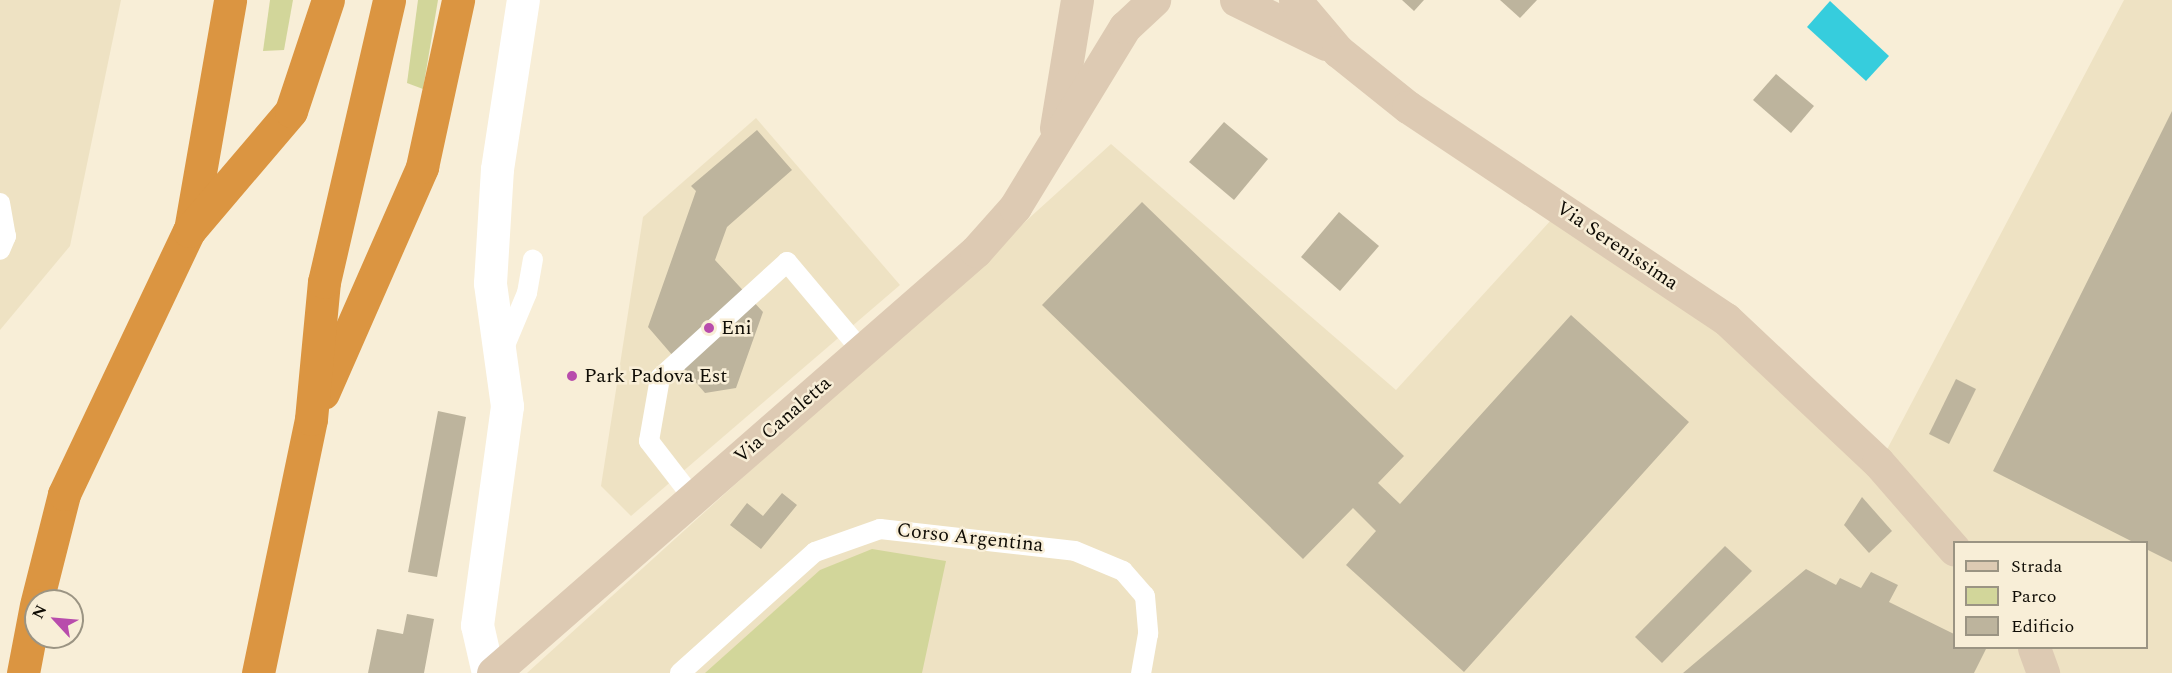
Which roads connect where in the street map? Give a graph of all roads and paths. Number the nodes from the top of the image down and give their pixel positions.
1 (230, 0) edge
2 (328, 0) edge
3 (389, 0) edge
4 (458, 0) edge
5 (523, 0) edge
6 (1077, 0) edge
7 (1154, 0) edge
8 (1236, 0) edge
9 (1295, 0) edge
10 (1338, 51) junction
11 (1052, 148) junction
12 (0, 203) edge
13 (189, 231) junction
14 (0, 250) edge
15 (533, 260) dead end
16 (862, 351) junction
17 (500, 358) junction
18 (311, 419) junction
19 (693, 498) junction
20 (1953, 548) edge
21 (40, 589) edge
22 (27, 649) edge
23 (2034, 649) edge
24 (23, 673) edge
25 (258, 673) edge
26 (488, 673) edge
27 (493, 673) edge
28 (680, 673) edge
29 (1141, 673) edge
30 (2043, 673) edge

1 - 13 highway
2 - 13 highway
3 - 18 highway
4 - 18 highway
5 - 17 street
6 - 11 street, Via Canaletta
7 - 11 street, Via Canaletta
8 - 10 street, Via Serenissima
9 - 10 street, Via Serenissima
10 - 20 street, Via Serenissima
11 - 16 street, Via Canaletta
12 - 14 lane
13 - 21 highway
15 - 17 lane
16 - 19 street, Via Canaletta
16 - 19 lane
17 - 26 street
18 - 25 highway
19 - 27 street, Via Canaletta
22 - 24 highway
23 - 30 street
28 - 29 lane, Corso Argentina

